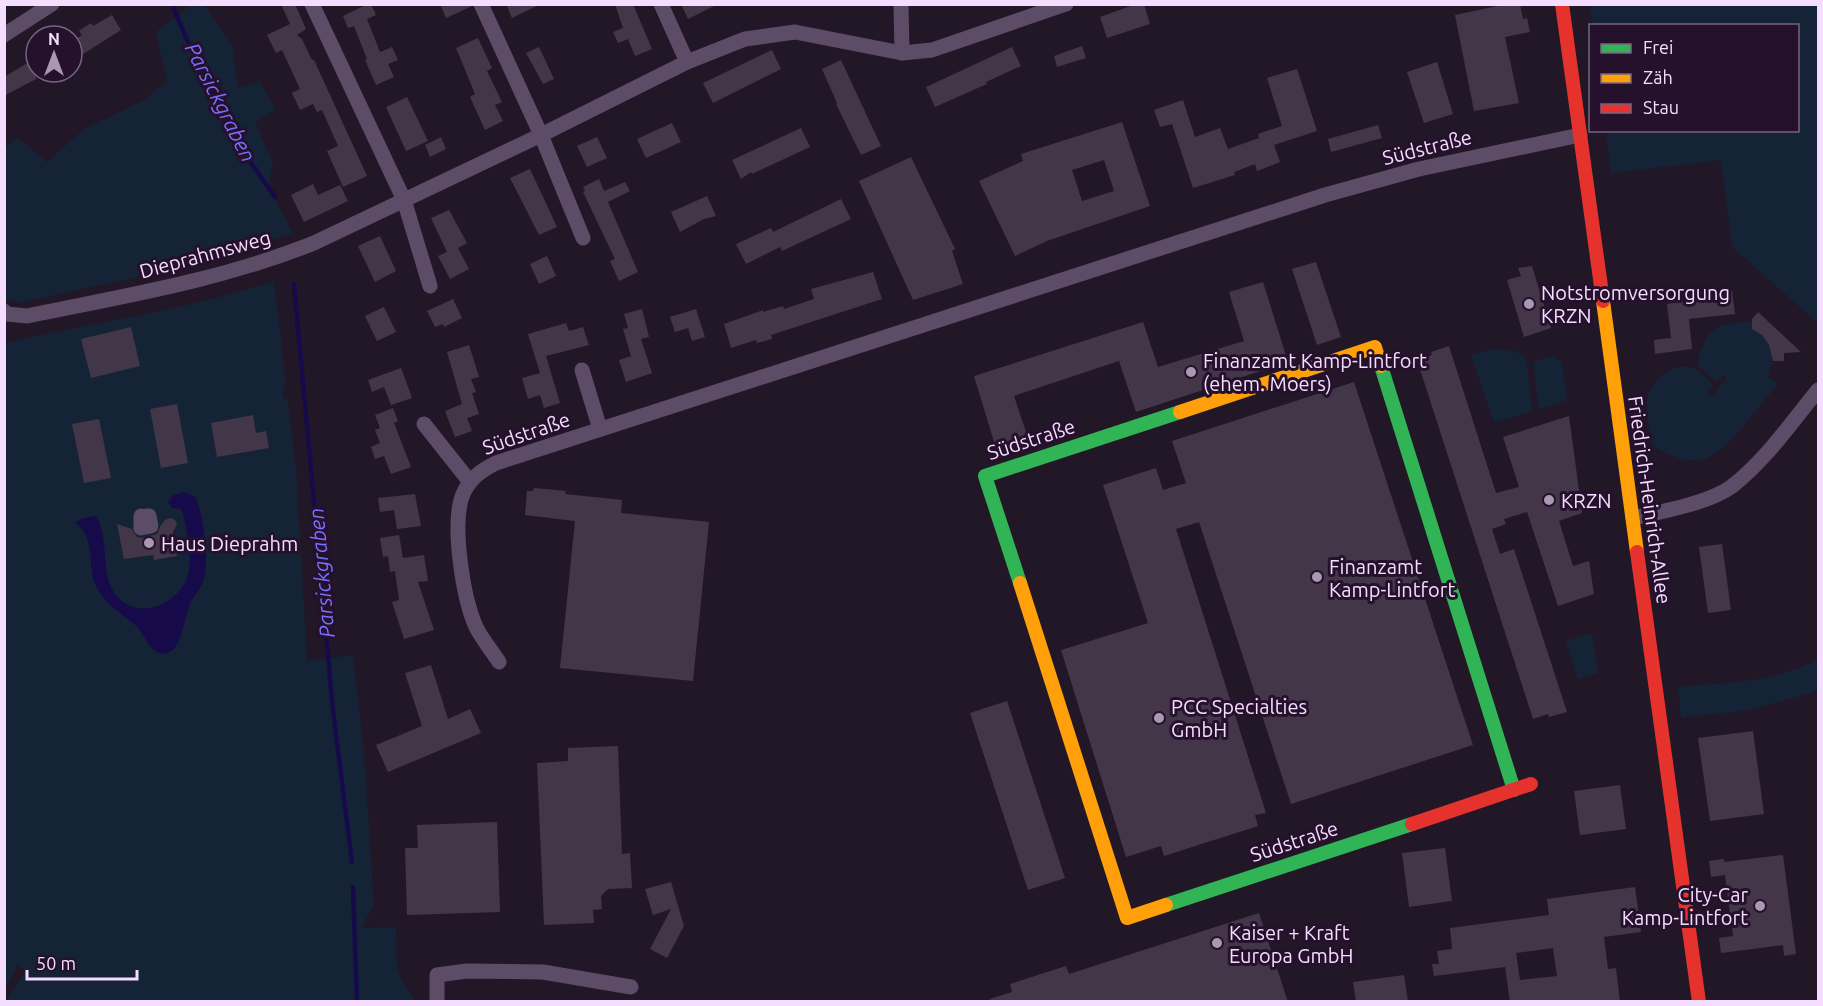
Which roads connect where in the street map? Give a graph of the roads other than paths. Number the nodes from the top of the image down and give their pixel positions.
1 (52, 4) edge
2 (312, 4) edge
3 (481, 4) edge
4 (661, 4) edge
5 (901, 4) edge
6 (1066, 4) edge
7 (1562, 4) edge
8 (4, 35) edge
9 (902, 53) junction
10 (687, 62) junction
11 (541, 135) junction
12 (1580, 135) junction
13 (404, 200) junction
14 (583, 238) dead end
15 (430, 286) dead end
16 (6, 312) edge
17 (582, 370) dead end
18 (1818, 390) edge
19 (424, 424) dead end
20 (600, 429) junction
21 (470, 482) junction
22 (1633, 518) junction
23 (499, 662) dead end
24 (1532, 784) dead end
25 (1514, 790) junction
26 (631, 987) dead end
27 (437, 1002) edge
28 (1699, 1002) edge

1 - 8 street
2 - 13 street
3 - 11 street
4 - 10 street
5 - 9 street
6 - 9 street, Dieprahmsweg
7 - 12 street, Friedrich-Heinrich-Allee
9 - 10 street, Dieprahmsweg
10 - 11 street, Dieprahmsweg
11 - 13 street, Dieprahmsweg
11 - 14 street
12 - 20 street, Südstraße
12 - 22 street, Friedrich-Heinrich-Allee
13 - 15 street
13 - 16 street, Dieprahmsweg
17 - 20 street, Südstraße
18 - 22 street
19 - 21 street, Südstraße
20 - 21 street, Südstraße
21 - 23 street, Südstraße
22 - 28 street, Friedrich-Heinrich-Allee
24 - 25 street
25 - 25 street, Südstraße
26 - 27 street

